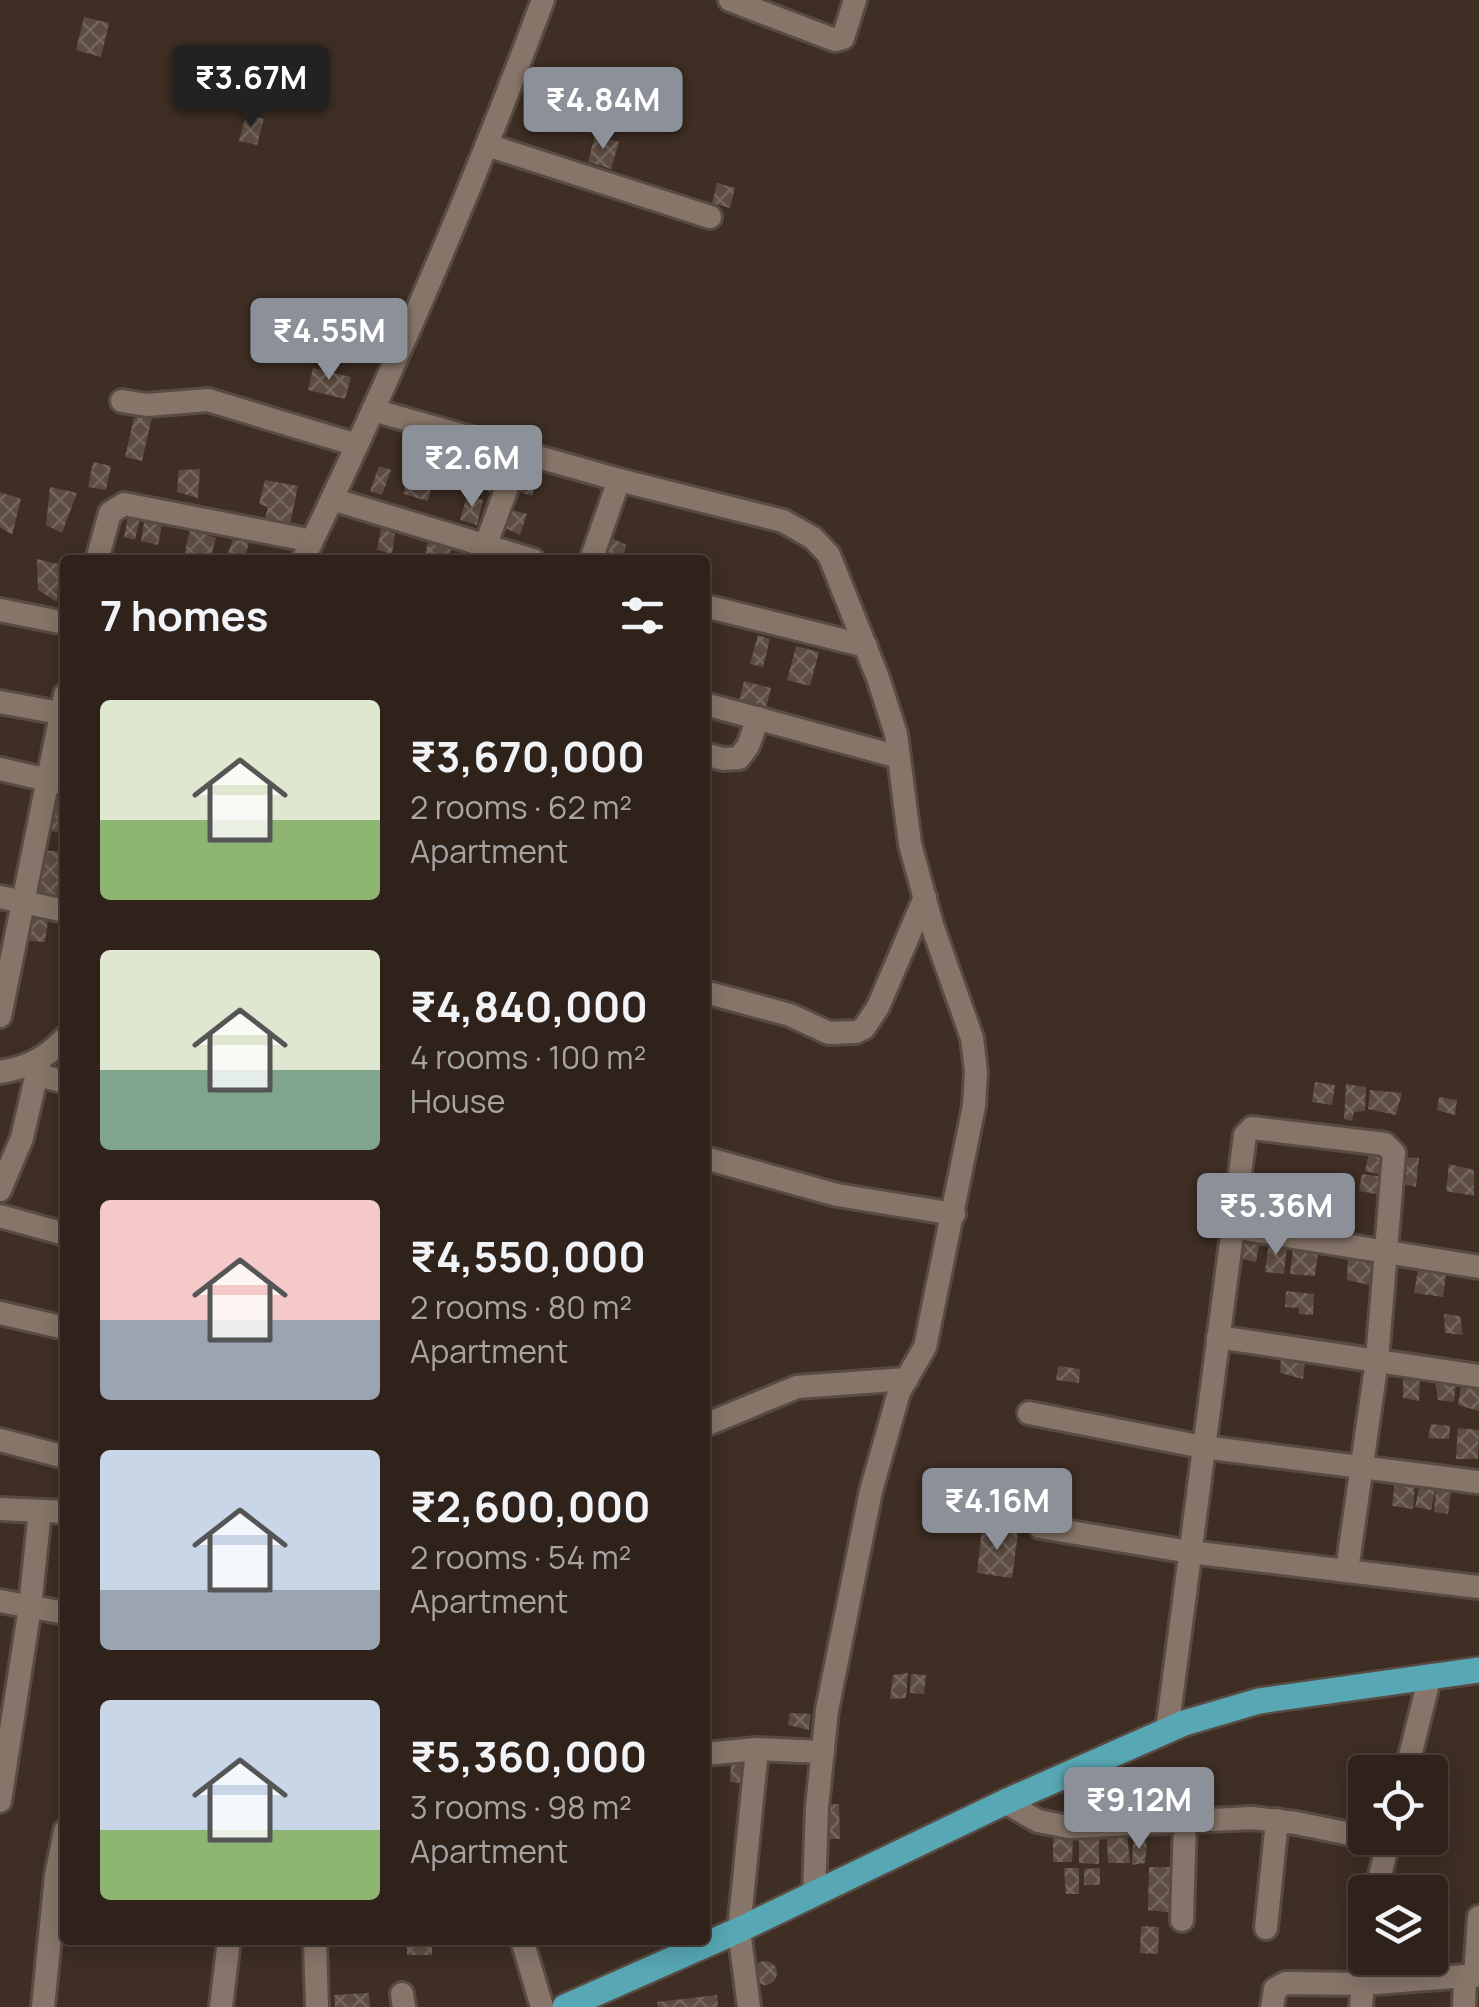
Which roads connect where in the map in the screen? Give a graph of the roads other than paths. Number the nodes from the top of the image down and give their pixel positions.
1 (543, 0) edge
2 (730, 0) edge
3 (854, 0) edge
4 (487, 145) junction
5 (710, 218) dead end
6 (122, 401) dead end
7 (373, 410) junction
8 (357, 445) junction
9 (520, 452) junction
10 (619, 480) junction
11 (332, 499) junction
12 (308, 550) edge
13 (483, 552) edge
14 (99, 555) edge
15 (593, 555) edge
16 (710, 607) edge
17 (0, 610) edge
18 (60, 622) edge
19 (866, 646) junction
20 (0, 702) edge
21 (710, 705) edge
22 (60, 707) edge
23 (758, 718) junction
24 (60, 744) edge
25 (710, 755) edge
26 (899, 757) junction
27 (0, 769) edge
28 (56, 782) edge
29 (0, 897) edge
30 (925, 897) junction
31 (24, 902) junction
32 (60, 911) edge
33 (710, 993) edge
34 (0, 1016) edge
35 (60, 1044) edge
36 (39, 1068) junction
37 (0, 1072) edge
38 (60, 1079) edge
39 (710, 1159) edge
40 (0, 1190) edge
41 (954, 1214) junction
42 (0, 1216) edge
43 (1232, 1228) junction
44 (60, 1233) edge
45 (1387, 1254) junction
46 (1479, 1267) edge
47 (0, 1313) edge
48 (60, 1327) edge
49 (1218, 1337) junction
50 (1377, 1360) junction
51 (1479, 1376) edge
52 (907, 1378) junction
53 (1028, 1413) dead end
54 (710, 1422) edge
55 (0, 1440) edge
56 (1203, 1447) junction
57 (60, 1456) edge
58 (1362, 1466) junction
59 (1479, 1482) edge
60 (0, 1509) edge
61 (40, 1511) junction
62 (60, 1512) edge
63 (1040, 1527) dead end
64 (1190, 1552) junction
65 (1347, 1570) junction
66 (1479, 1587) edge
67 (0, 1601) edge
68 (30, 1607) junction
69 (60, 1611) edge
70 (1479, 1670) edge
71 (1430, 1676) junction
72 (6, 1717) edge
73 (1167, 1731) junction
74 (757, 1749) junction
75 (823, 1752) junction
76 (710, 1754) edge
77 (1410, 1755) edge
78 (0, 1800) edge
79 (1005, 1802) junction
80 (1186, 1820) junction
81 (1276, 1820) junction
82 (1348, 1833) edge
83 (60, 1883) edge
84 (814, 1894) junction
85 (1479, 1917) edge
86 (1182, 1920) dead end
87 (1266, 1928) dead end
88 (740, 1930) junction
89 (710, 1938) edge
90 (228, 1945) edge
91 (315, 1945) edge
92 (523, 1945) edge
93 (666, 1950) edge
94 (1473, 1976) edge
95 (1361, 1996) edge
96 (43, 2007) edge
97 (220, 2007) edge
98 (317, 2007) edge
99 (542, 2007) edge
100 (565, 2007) edge
101 (749, 2007) edge
102 (1272, 2007) edge
103 (1464, 2007) edge

1 - 4 street
2 - 3 street
4 - 5 street
4 - 7 street
6 - 8 street
7 - 8 street
7 - 9 street
8 - 11 street
9 - 10 street
9 - 13 street
10 - 15 street
10 - 19 street
11 - 12 street
11 - 13 street
12 - 14 street
16 - 19 street
17 - 18 street
19 - 26 street
20 - 22 street
21 - 23 street
23 - 25 street
23 - 26 street
24 - 28 street
26 - 30 street
27 - 28 street
28 - 31 street
29 - 31 street
30 - 33 street
30 - 41 street
31 - 32 street
31 - 34 street
35 - 36 street
36 - 37 street
36 - 38 street
36 - 40 street
39 - 41 street
41 - 52 street
42 - 44 street
43 - 45 street
43 - 45 street
43 - 49 street
45 - 46 street
45 - 50 street
47 - 48 street
49 - 50 street
49 - 56 street
50 - 51 street
50 - 58 street
52 - 54 street
52 - 75 street
53 - 56 street
55 - 57 street
56 - 58 street
56 - 64 street
58 - 59 street
58 - 65 street
60 - 61 street
61 - 62 street
61 - 68 street
63 - 64 street
64 - 65 street
64 - 73 street
65 - 66 street
67 - 68 street
68 - 69 street
68 - 72 street
70 - 71 main road
71 - 73 main road
71 - 77 street
72 - 78 street
73 - 79 main road
74 - 75 street
74 - 76 street
74 - 88 street
75 - 84 street
79 - 80 street
79 - 84 main road
80 - 81 street
80 - 86 street
81 - 82 street
81 - 87 street
83 - 96 street
84 - 88 main road
85 - 94 street
88 - 89 main road
88 - 101 street
90 - 97 street
91 - 98 street
92 - 99 street
93 - 100 main road
94 - 95 street
94 - 103 street
95 - 102 street

